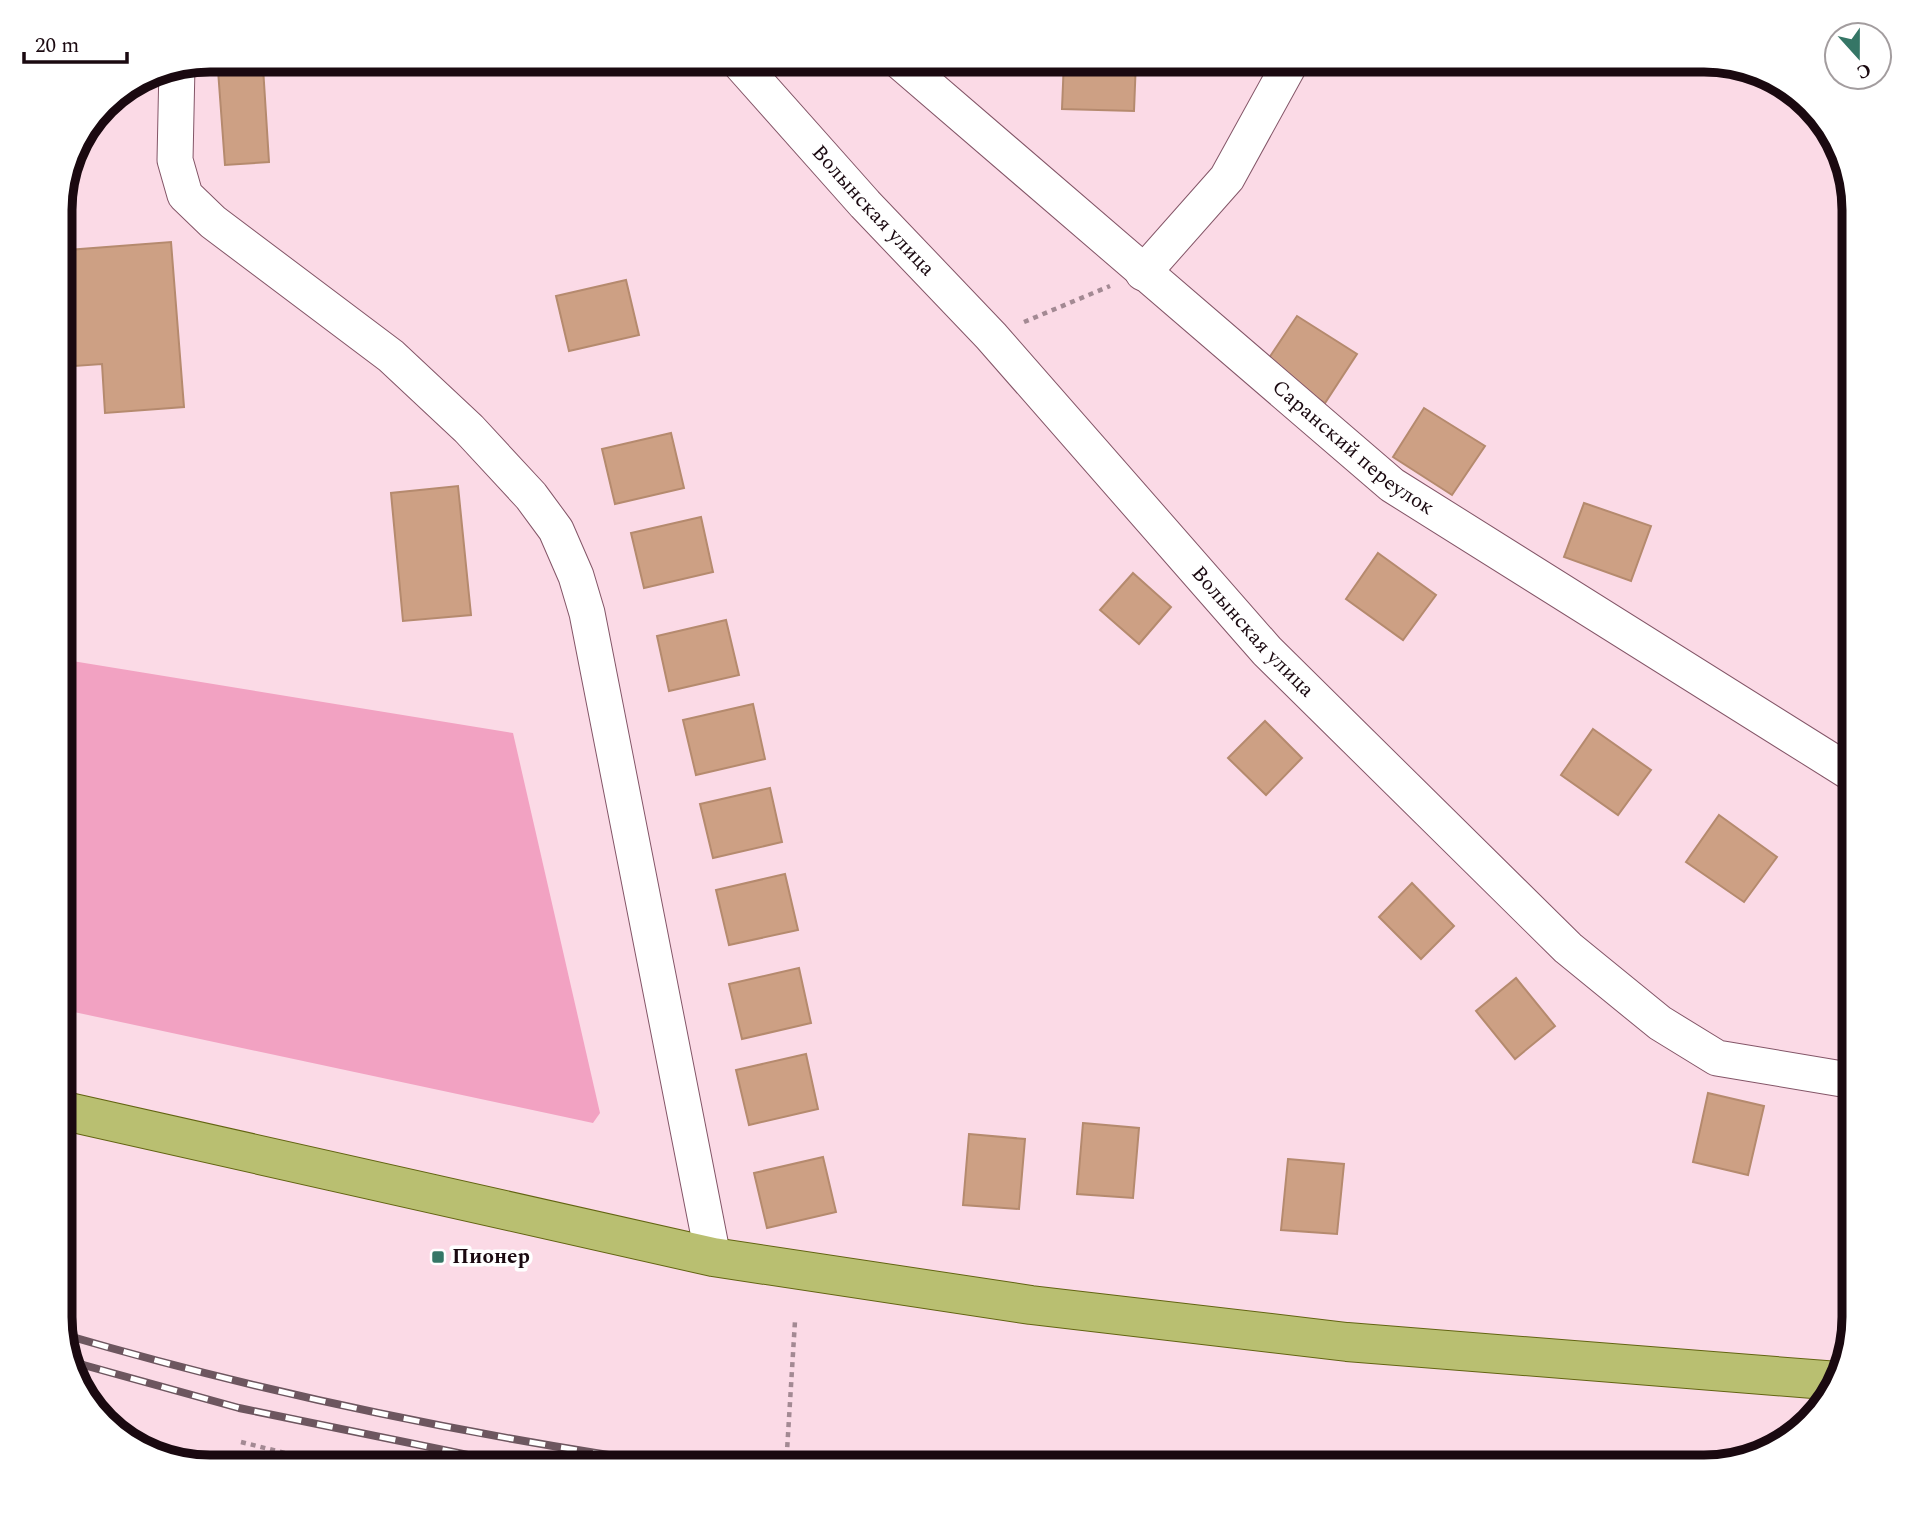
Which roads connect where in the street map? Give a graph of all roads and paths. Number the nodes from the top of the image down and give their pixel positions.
1 (748, 72) edge
2 (912, 72) edge
3 (1285, 72) edge
4 (177, 76) edge
5 (1143, 273) junction
6 (991, 336) junction
7 (1842, 767) edge
8 (1842, 1079) edge
9 (72, 1113) edge
10 (713, 1257) junction
11 (794, 1321) dead end
12 (1827, 1380) edge
13 (240, 1442) dead end
14 (290, 1455) edge
15 (787, 1455) edge

1 - 6 street, Волынская улица
2 - 5 street, Саранский переулок
3 - 5 street
4 - 10 street
5 - 6 path
5 - 7 street, Саранский переулок
6 - 8 street, Волынская улица
9 - 10 main road
10 - 12 main road
11 - 15 path
13 - 14 path

